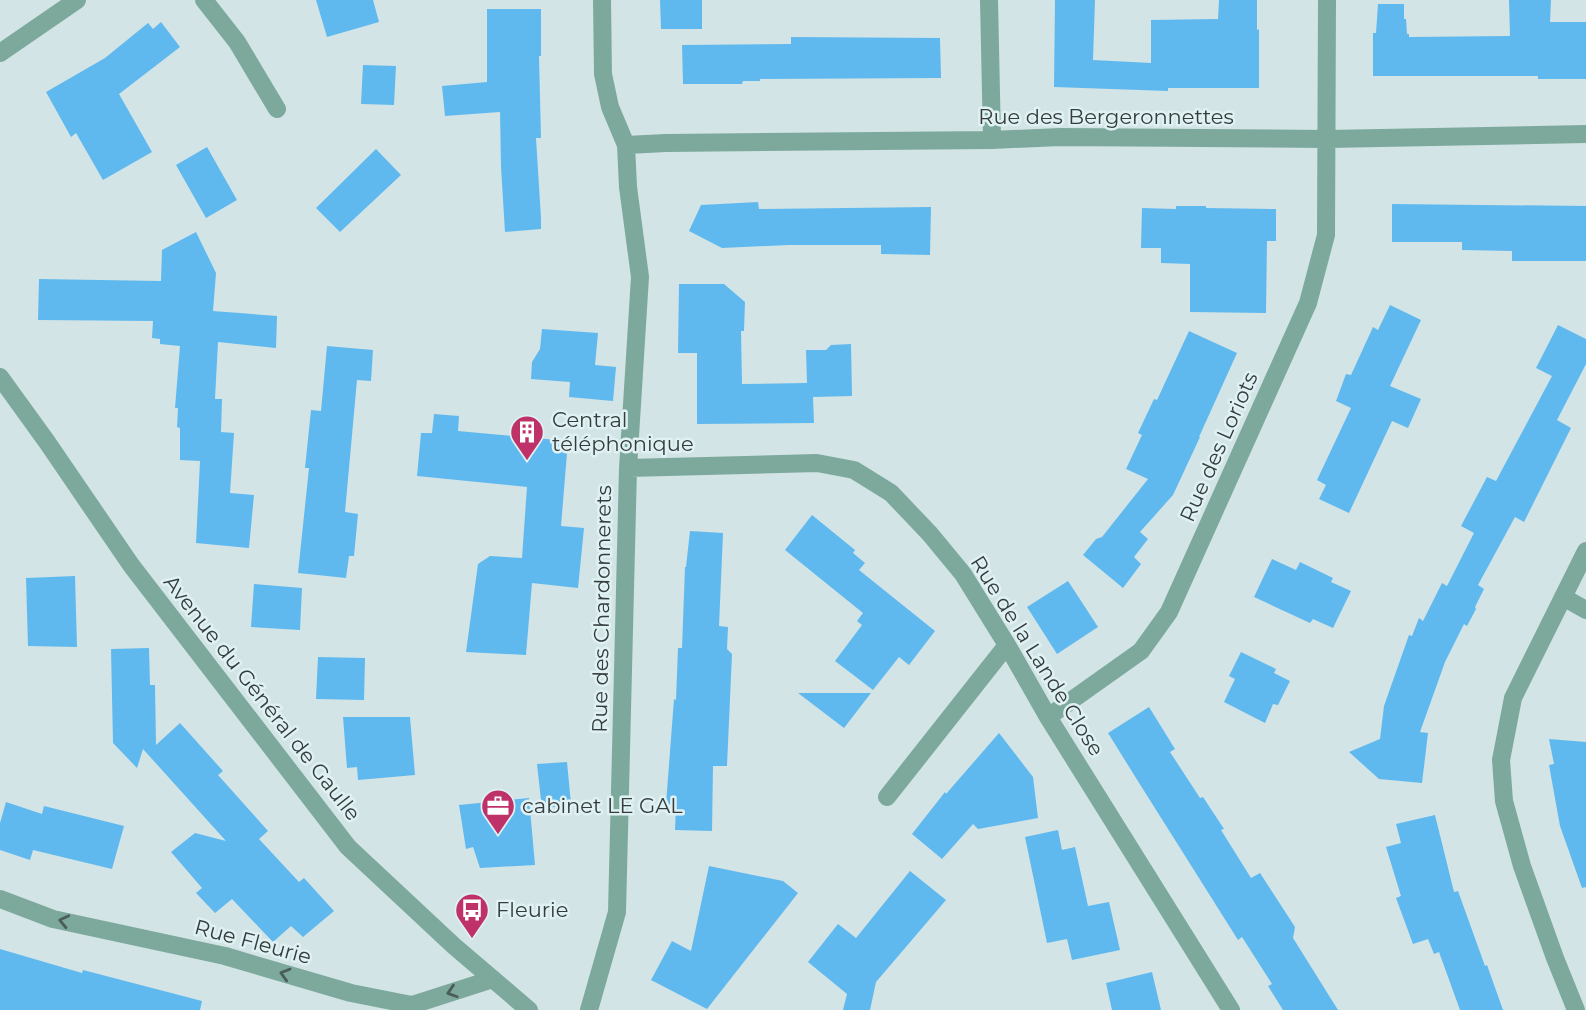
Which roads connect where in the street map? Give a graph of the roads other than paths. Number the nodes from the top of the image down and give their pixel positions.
1 (77, 0) edge
2 (204, 0) edge
3 (602, 0) edge
4 (989, 0) edge
5 (1327, 0) edge
6 (0, 53) edge
7 (276, 109) dead end
8 (1586, 134) edge
9 (1328, 139) junction
10 (992, 140) junction
11 (626, 145) junction
12 (0, 377) edge
13 (628, 468) junction
14 (1586, 551) edge
15 (1563, 597) junction
16 (1586, 610) edge
17 (1007, 645) junction
18 (1048, 717) junction
19 (887, 797) dead end
20 (0, 899) edge
21 (493, 979) junction
22 (529, 1010) edge
23 (589, 1010) edge
24 (1231, 1010) edge
25 (1576, 1010) edge

1 - 6 street
2 - 7 street
3 - 11 street, Rue des Chardonnerets
4 - 10 street
5 - 9 street, Rue des Loriots
8 - 9 street, Rue des Bergeronnettes
9 - 10 street, Rue des Bergeronnettes
9 - 18 street, Rue des Loriots
10 - 11 street, Rue des Bergeronnettes
11 - 13 street, Rue des Chardonnerets
12 - 21 street, Avenue du Général de Gaulle
13 - 17 street, Rue de la Lande Close
13 - 23 street, Rue des Chardonnerets
14 - 15 street
15 - 16 street
15 - 25 street
17 - 18 street, Rue de la Lande Close
17 - 19 street
18 - 24 street, Rue de la Lande Close
21 -> 20 street, Rue Fleurie
21 - 22 street, Avenue du Général de Gaulle

